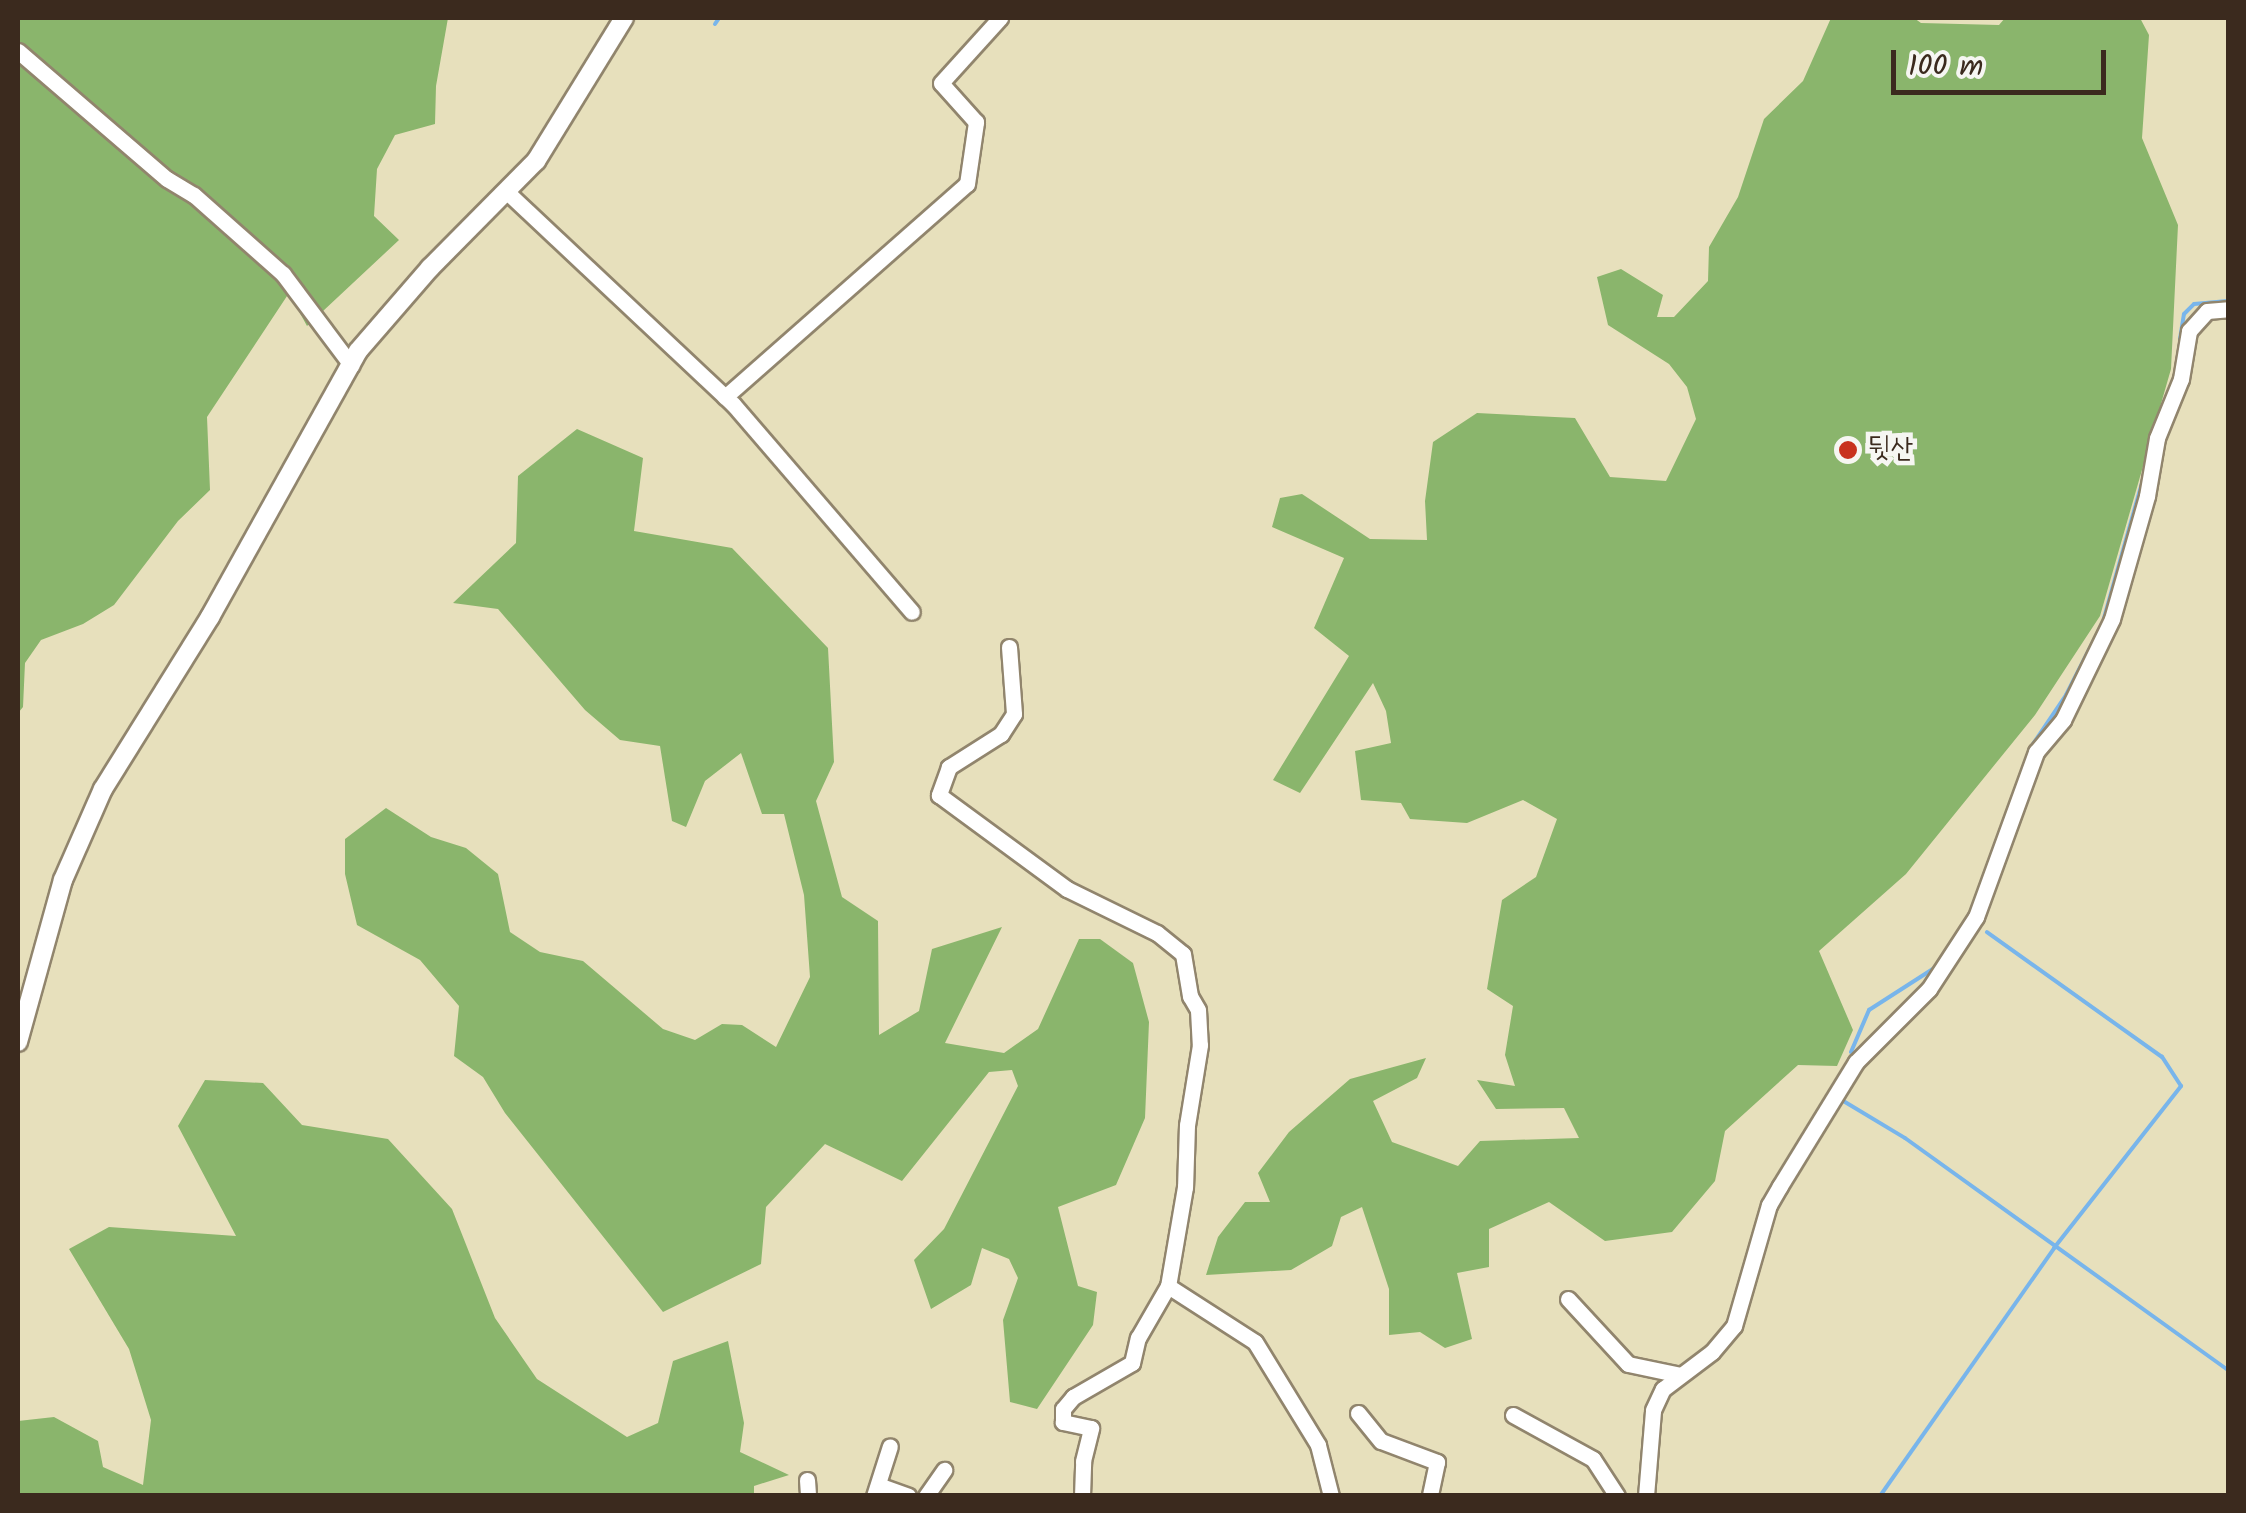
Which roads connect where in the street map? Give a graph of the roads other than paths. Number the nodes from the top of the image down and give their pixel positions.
1 (624, 18) edge
2 (1000, 18) edge
3 (18, 51) edge
4 (507, 192) junction
5 (2228, 310) edge
6 (351, 365) junction
7 (725, 396) junction
8 (912, 612) dead end
9 (1009, 647) dead end
10 (18, 1042) edge
11 (1168, 1286) junction
12 (1568, 1298) dead end
13 (1680, 1376) junction
14 (1358, 1413) dead end
15 (1513, 1415) dead end
16 (890, 1446) dead end
17 (944, 1470) dead end
18 (877, 1491) edge
19 (908, 1496) edge
20 (926, 1496) edge
21 (1082, 1496) edge
22 (1331, 1496) edge
23 (1430, 1496) edge
24 (1617, 1496) edge
25 (1646, 1496) edge

1 - 4 street
2 - 7 street
3 - 6 street
4 - 6 street
4 - 7 street
5 - 13 street
6 - 10 street
7 - 8 street
9 - 11 street
11 - 21 street
11 - 22 street
12 - 13 street
13 - 25 street
14 - 23 street
15 - 24 street
16 - 18 street
17 - 20 street
18 - 19 street

